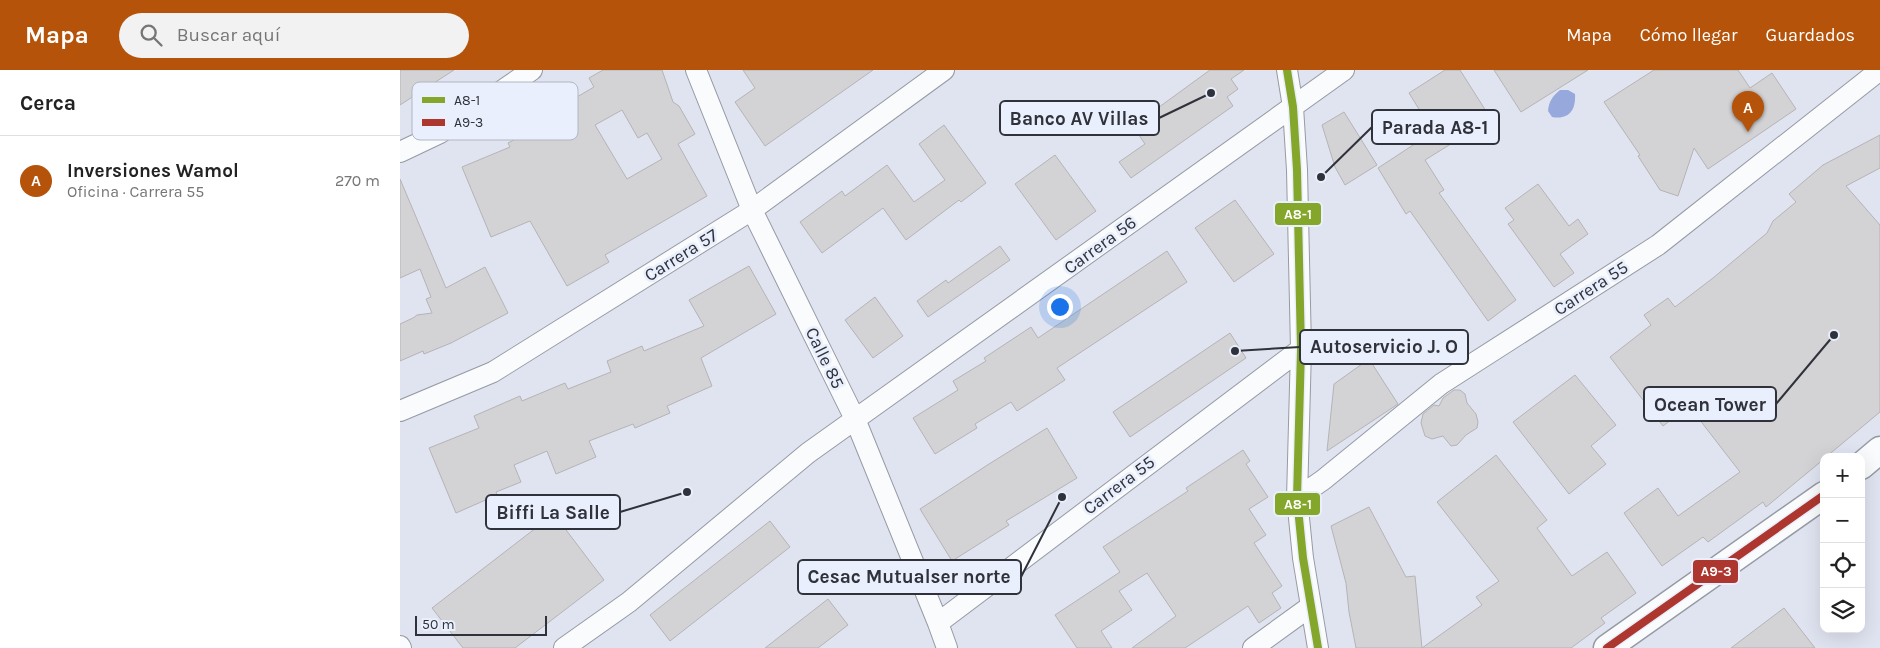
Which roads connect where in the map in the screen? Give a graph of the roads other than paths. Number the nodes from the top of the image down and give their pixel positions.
1 (532, 70) edge
2 (696, 70) edge
3 (944, 70) edge
4 (1287, 70) edge
5 (1344, 70) edge
6 (1880, 70) edge
7 (514, 82) edge
8 (1293, 106) junction
9 (425, 140) edge
10 (400, 152) edge
11 (752, 210) junction
12 (1301, 349) junction
13 (400, 411) edge
14 (855, 419) junction
15 (1298, 498) junction
16 (1821, 498) edge
17 (1310, 606) junction
18 (938, 623) junction
19 (564, 648) edge
20 (947, 648) edge
21 (1253, 648) edge
22 (1318, 648) edge
23 (1607, 648) edge

1 - 7 street
2 - 11 street, Calle 85
3 - 11 street, Carrera 57
4 - 8 street
5 - 8 street, Carrera 56
6 - 15 street, Carrera 55
8 - 12 street
8 - 14 street, Carrera 56
9 - 10 street
11 - 13 street, Carrera 57
11 - 14 street, Calle 85
12 - 15 street
12 - 18 street, Carrera 55
14 - 18 street, Calle 85
14 - 19 street, Carrera 56
15 - 17 street
16 - 23 main road
17 - 21 street
17 - 22 street
18 - 20 street, Calle 85

